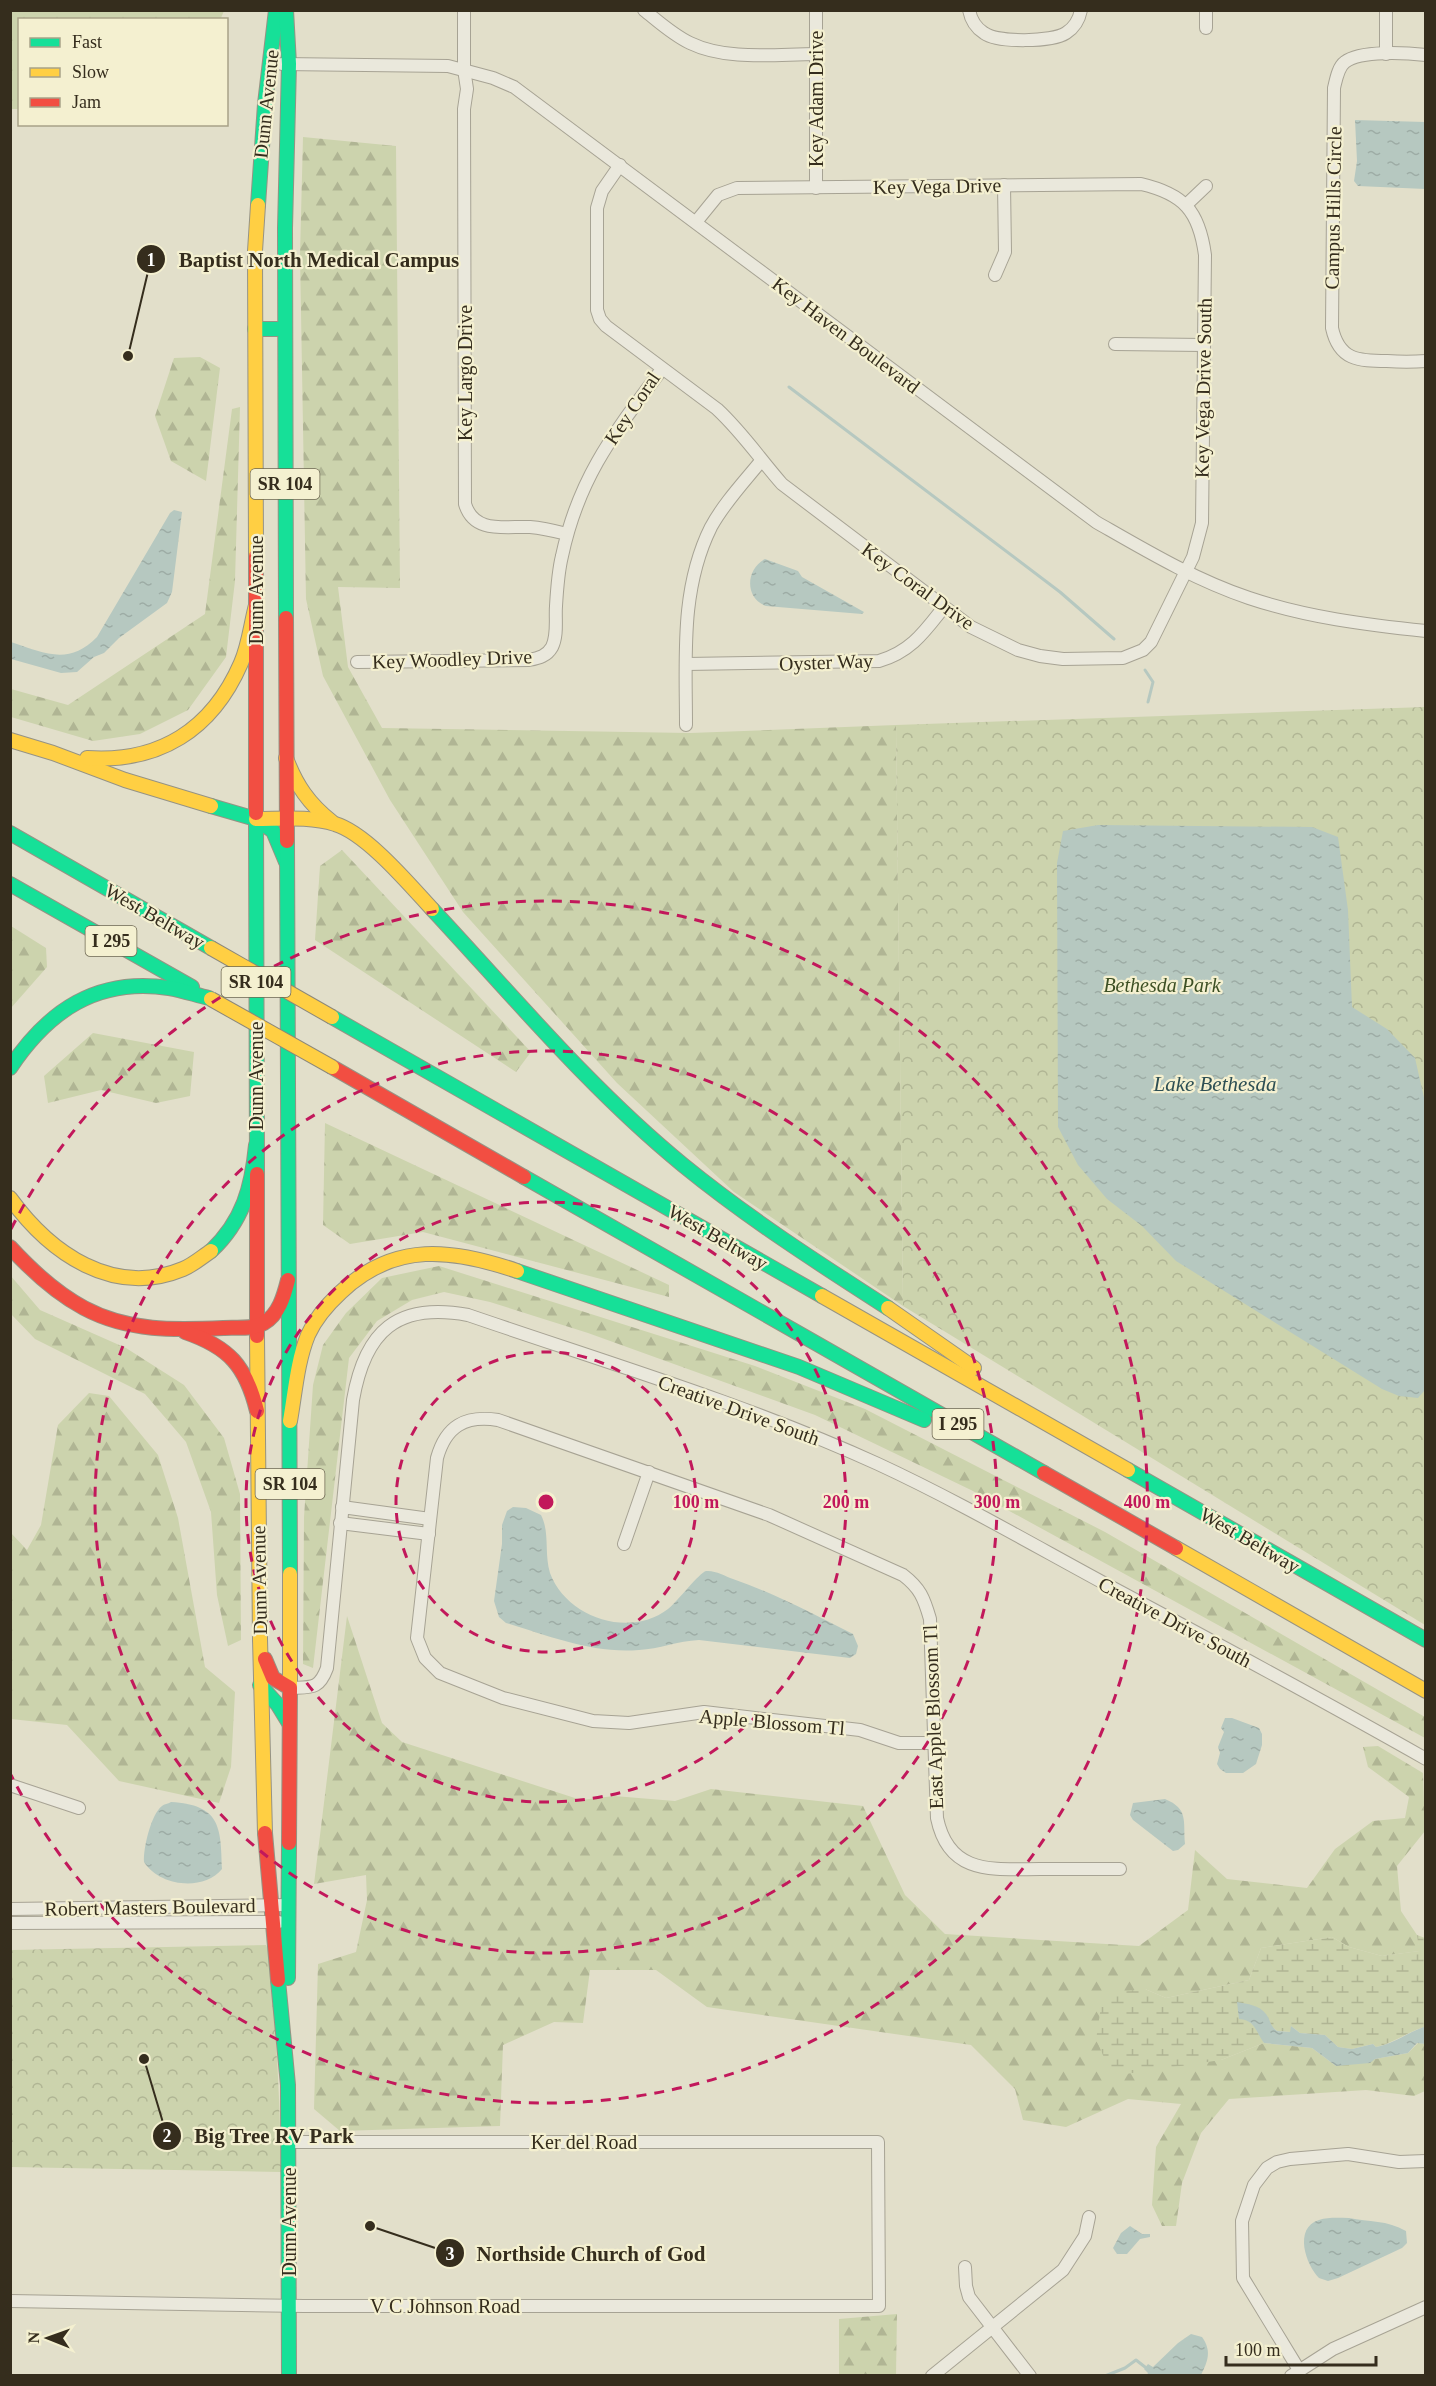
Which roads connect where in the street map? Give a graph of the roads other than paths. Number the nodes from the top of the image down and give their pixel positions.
1 (276, 10) edge
2 (286, 10) edge
3 (464, 10) edge
4 (644, 10) edge
5 (816, 10) edge
6 (969, 10) edge
7 (1081, 10) edge
8 (1206, 10) edge
9 (1386, 10) edge
10 (1206, 28) dead end
11 (816, 54) junction
12 (1386, 54) junction
13 (1425, 55) edge
14 (268, 62) junction
15 (289, 64) junction
16 (464, 69) junction
17 (620, 165) junction
18 (1004, 185) junction
19 (1206, 186) dead end
20 (816, 188) junction
21 (1186, 205) junction
22 (696, 222) junction
23 (995, 275) dead end
24 (255, 329) junction
25 (284, 329) junction
26 (1115, 344) dead end
27 (1204, 345) junction
28 (1425, 361) edge
29 (663, 369) junction
30 (761, 461) junction
31 (567, 534) junction
32 (1186, 572) junction
33 (256, 605) junction
34 (944, 607) junction
35 (1425, 631) edge
36 (546, 654) joint
37 (357, 662) dead end
38 (686, 664) junction
39 (686, 726) dead end
40 (10, 740) edge
41 (53, 753) junction
42 (286, 758) junction
43 (256, 819) junction
44 (286, 819) junction
45 (336, 824) junction
46 (10, 833) edge
47 (286, 862) junction
48 (10, 884) edge
49 (210, 999) junction
50 (10, 1068) edge
51 (256, 1145) junction
52 (10, 1198) edge
53 (10, 1247) edge
54 (288, 1280) junction
55 (257, 1327) junction
56 (178, 1330) junction
57 (257, 1411) junction
58 (290, 1421) junction
59 (1050, 1425) junction
60 (649, 1472) junction
61 (342, 1507) junction
62 (1116, 1514) junction
63 (430, 1519) junction
64 (340, 1523) junction
65 (429, 1534) junction
66 (624, 1544) dead end
67 (260, 1640) junction
68 (1425, 1640) edge
69 (260, 1685) junction
70 (290, 1688) junction
71 (1425, 1691) edge
72 (290, 1724) junction
73 (934, 1743) junction
74 (1425, 1759) edge
75 (10, 1785) edge
76 (79, 1808) dead end
77 (1119, 1869) dead end
78 (272, 1905) junction
79 (289, 1905) junction
80 (10, 1909) edge
81 (274, 1922) junction
82 (289, 1922) junction
83 (10, 1923) edge
84 (287, 2069) junction
85 (289, 2142) junction
86 (1425, 2161) edge
87 (1089, 2217) dead end
88 (965, 2267) dead end
89 (10, 2301) edge
90 (289, 2306) junction
91 (879, 2306) joint
92 (1425, 2307) edge
93 (993, 2327) junction
94 (1295, 2373) edge
95 (289, 2376) edge
96 (932, 2376) edge
97 (1030, 2376) edge

1 - 14 main road, Dunn Avenue / SR 104
2 - 15 main road, Dunn Avenue / SR 104
3 - 16 street, Key Largo Drive
4 - 11 street
5 - 11 street, Key Adam Drive
6 - 7 street
8 - 10 street
9 - 12 street
11 - 20 street, Key Adam Drive
12 - 13 street, Campus Hills Circle
12 - 28 street, Campus Hills Circle
14 - 15 street, Key Haven Boulevard
14 - 24 main road, Dunn Avenue / SR 104
15 - 16 street, Key Haven Boulevard
15 - 25 main road, Dunn Avenue / SR 104
16 - 17 street, Key Haven Boulevard
16 - 31 street, Key Largo Drive
17 - 22 street, Key Haven Boulevard
17 - 29 street, Key Coral
18 - 20 street, Key Vega Drive
18 - 21 street, Key Vega Drive
18 - 23 street
19 - 21 street
20 - 22 street, Key Vega Drive
21 - 27 street, Key Vega Drive South
22 - 32 street, Key Haven Boulevard
24 - 25 main road
24 - 33 main road, Dunn Avenue / SR 104
25 - 42 main road, Dunn Avenue / SR 104
26 - 27 street
27 - 32 street, Key Vega Drive South
29 - 30 street, Key Coral Drive
29 - 31 street, Key Coral
30 - 34 street, Key Coral Drive
30 - 38 street
31 - 36 street, Key Coral
32 - 34 street, Key Coral Drive
32 - 35 street, Key Haven Boulevard
33 - 41 main road
33 - 43 main road, Dunn Avenue / SR 104
34 - 38 street, Oyster Way
36 - 37 street, Key Woodley Drive
38 - 39 street
40 - 41 main road
41 - 43 main road
42 - 44 main road, Dunn Avenue / SR 104
42 - 45 main road
43 - 44 main road
43 - 47 main road
43 - 51 main road, Dunn Avenue / SR 104
44 - 45 main road
44 - 47 main road, Dunn Avenue / SR 104
45 - 59 main road
46 - 59 main road, West Beltway / I 295, bridge
47 - 54 main road, Dunn Avenue / SR 104
48 - 49 main road, I 295
49 - 50 main road
49 - 62 main road, I 295, bridge
51 - 52 main road
51 - 55 main road, Dunn Avenue / SR 104
53 - 56 main road
54 - 55 main road
54 - 58 main road, Dunn Avenue / SR 104
55 - 56 main road
55 - 57 main road, Dunn Avenue / SR 104
56 - 57 main road
57 - 67 main road, Dunn Avenue / SR 104
58 - 62 main road
58 - 70 main road, Dunn Avenue / SR 104
59 - 68 main road, West Beltway / I 295
60 - 63 street, East Apple Blossom Tl
60 - 66 street
60 - 73 street, East Apple Blossom Tl
61 - 63 street
61 - 64 street, Creative Drive South
61 - 74 street, Creative Drive South
62 - 71 main road, I 295
63 - 65 street, East Apple Blossom Tl
64 - 65 street
64 - 70 street, Creative Drive South
65 - 73 street, Apple Blossom Tl
67 - 69 main road, Dunn Avenue / SR 104
67 - 70 main road
69 - 72 main road
69 - 78 main road, Dunn Avenue / SR 104
70 - 72 main road, Dunn Avenue / SR 104
72 - 79 main road, Dunn Avenue / SR 104
73 - 77 street, East Apple Blossom Tl
75 - 76 street
78 - 79 street, Robert Masters Boulevard
78 - 80 street, Robert Masters Boulevard
78 - 81 main road, Dunn Avenue / SR 104
79 - 82 main road, Dunn Avenue / SR 104
81 - 82 street, Robert Masters Boulevard
81 - 83 street, Robert Masters Boulevard
81 - 84 main road, Dunn Avenue / SR 104
82 - 84 main road, Dunn Avenue / SR 104
84 - 85 main road, Dunn Avenue / SR 104
85 - 90 main road, Dunn Avenue / SR 104
85 - 91 street, Ker del Road
86 - 94 street
87 - 93 street
88 - 93 street
89 - 90 street, V C Johnson Road
90 - 91 street, V C Johnson Road
90 - 95 main road, Dunn Avenue / SR 104
92 - 94 street
93 - 96 street
93 - 97 street

